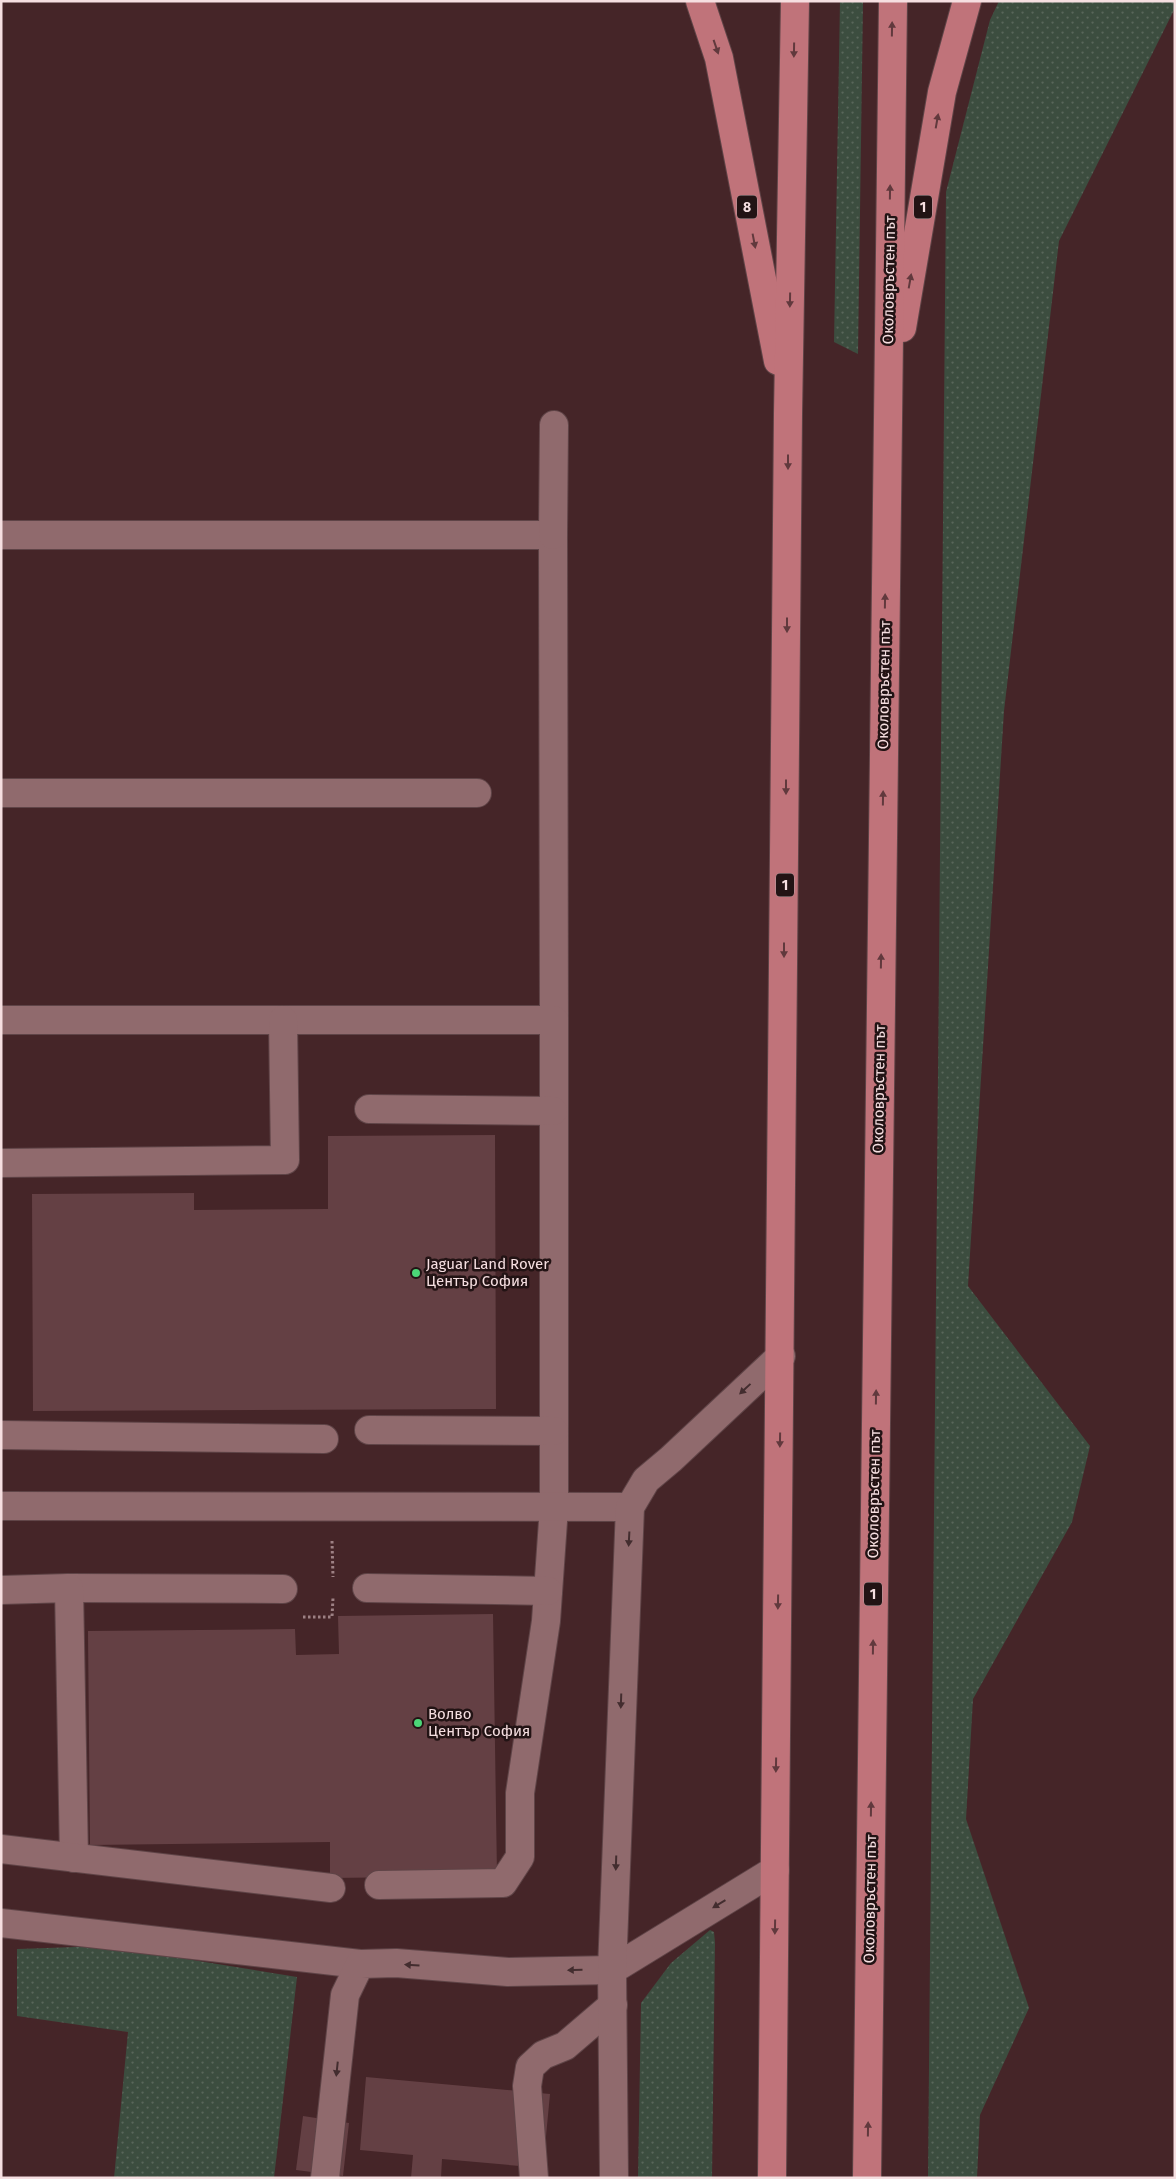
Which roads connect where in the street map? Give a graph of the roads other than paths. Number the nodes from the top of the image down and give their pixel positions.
1 (700, 1) edge
2 (795, 1) edge
3 (893, 1) edge
4 (967, 1) edge
5 (788, 414) junction
6 (888, 416) junction
7 (554, 425) dead end
8 (1, 535) edge
9 (553, 535) junction
10 (1, 793) edge
11 (478, 793) dead end
12 (1, 1020) edge
13 (283, 1020) junction
14 (554, 1020) junction
15 (369, 1109) dead end
16 (554, 1111) junction
17 (1, 1163) edge
18 (781, 1356) junction
19 (369, 1430) dead end
20 (554, 1431) junction
21 (1, 1434) edge
22 (324, 1439) dead end
23 (1, 1506) edge
24 (554, 1507) junction
25 (630, 1507) junction
26 (69, 1588) junction
27 (367, 1588) dead end
28 (283, 1589) dead end
29 (1, 1590) edge
30 (548, 1591) junction
31 (1, 1849) edge
32 (74, 1858) junction
33 (775, 1870) junction
34 (379, 1885) dead end
35 (331, 1888) dead end
36 (1, 1923) edge
37 (360, 1964) junction
38 (612, 1970) junction
39 (613, 2004) junction
40 (325, 2178) edge
41 (534, 2178) edge
42 (614, 2178) edge
43 (772, 2178) edge
44 (867, 2178) edge

1 -> 5 highway, 8
2 -> 5 highway, 1
6 -> 3 highway, Околовръстен път
6 -> 4 highway, 1
5 -> 18 highway, 1
44 -> 6 highway, Околовръстен път / 1
7 - 9 lane
8 - 9 lane
9 - 14 lane
10 - 11 lane
12 - 13 lane
13 - 14 lane
13 - 17 lane
14 - 16 lane
15 - 16 lane
16 - 20 lane
18 -> 25 lane
18 -> 33 highway, 1
19 - 20 lane
20 - 24 lane
21 - 22 lane
23 - 24 lane
24 - 25 lane
24 - 30 lane
25 -> 38 lane
26 - 28 lane
26 - 29 lane
26 - 32 lane
27 - 30 lane
30 - 34 lane
31 - 32 lane
32 - 35 lane
33 -> 38 lane
33 -> 43 highway, 1
36 - 37 lane
38 -> 37 lane
37 -> 40 lane
38 - 39 lane
39 - 41 lane
39 - 42 lane

